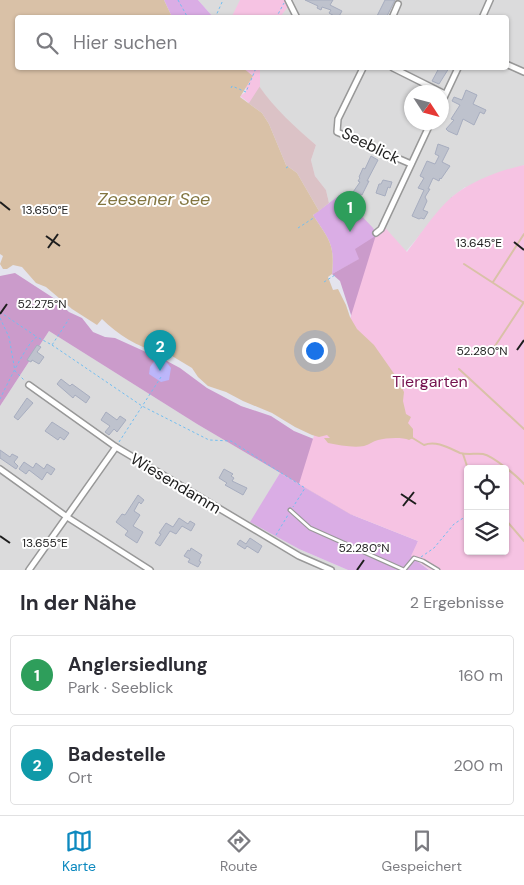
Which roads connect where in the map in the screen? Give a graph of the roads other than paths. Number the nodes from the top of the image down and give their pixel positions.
1 (287, 0) edge
2 (490, 0) edge
3 (398, 4) dead end
4 (294, 15) edge
5 (393, 15) edge
6 (483, 15) edge
7 (509, 65) edge
8 (362, 70) edge
9 (398, 70) edge
10 (457, 70) edge
11 (524, 72) edge
12 (427, 85) edge
13 (449, 86) edge
14 (427, 130) edge
15 (411, 164) junction
16 (376, 233) dead end
17 (29, 385) road end
18 (116, 447) junction
19 (0, 469) edge
20 (291, 510) road end
21 (67, 517) junction
22 (29, 570) edge
23 (150, 570) edge
24 (330, 570) edge
25 (438, 570) edge

1 - 4 street
2 - 6 street
3 - 5 street
7 - 11 street
8 - 15 street, Seeblick
9 - 12 street
10 - 13 street
14 - 15 street, Seeblick
15 - 16 street, Seeblick
17 - 18 street, Wiesendamm
18 - 21 street
18 - 24 street, Wiesendamm
19 - 21 street
20 - 25 lane
21 - 22 street
21 - 23 street

